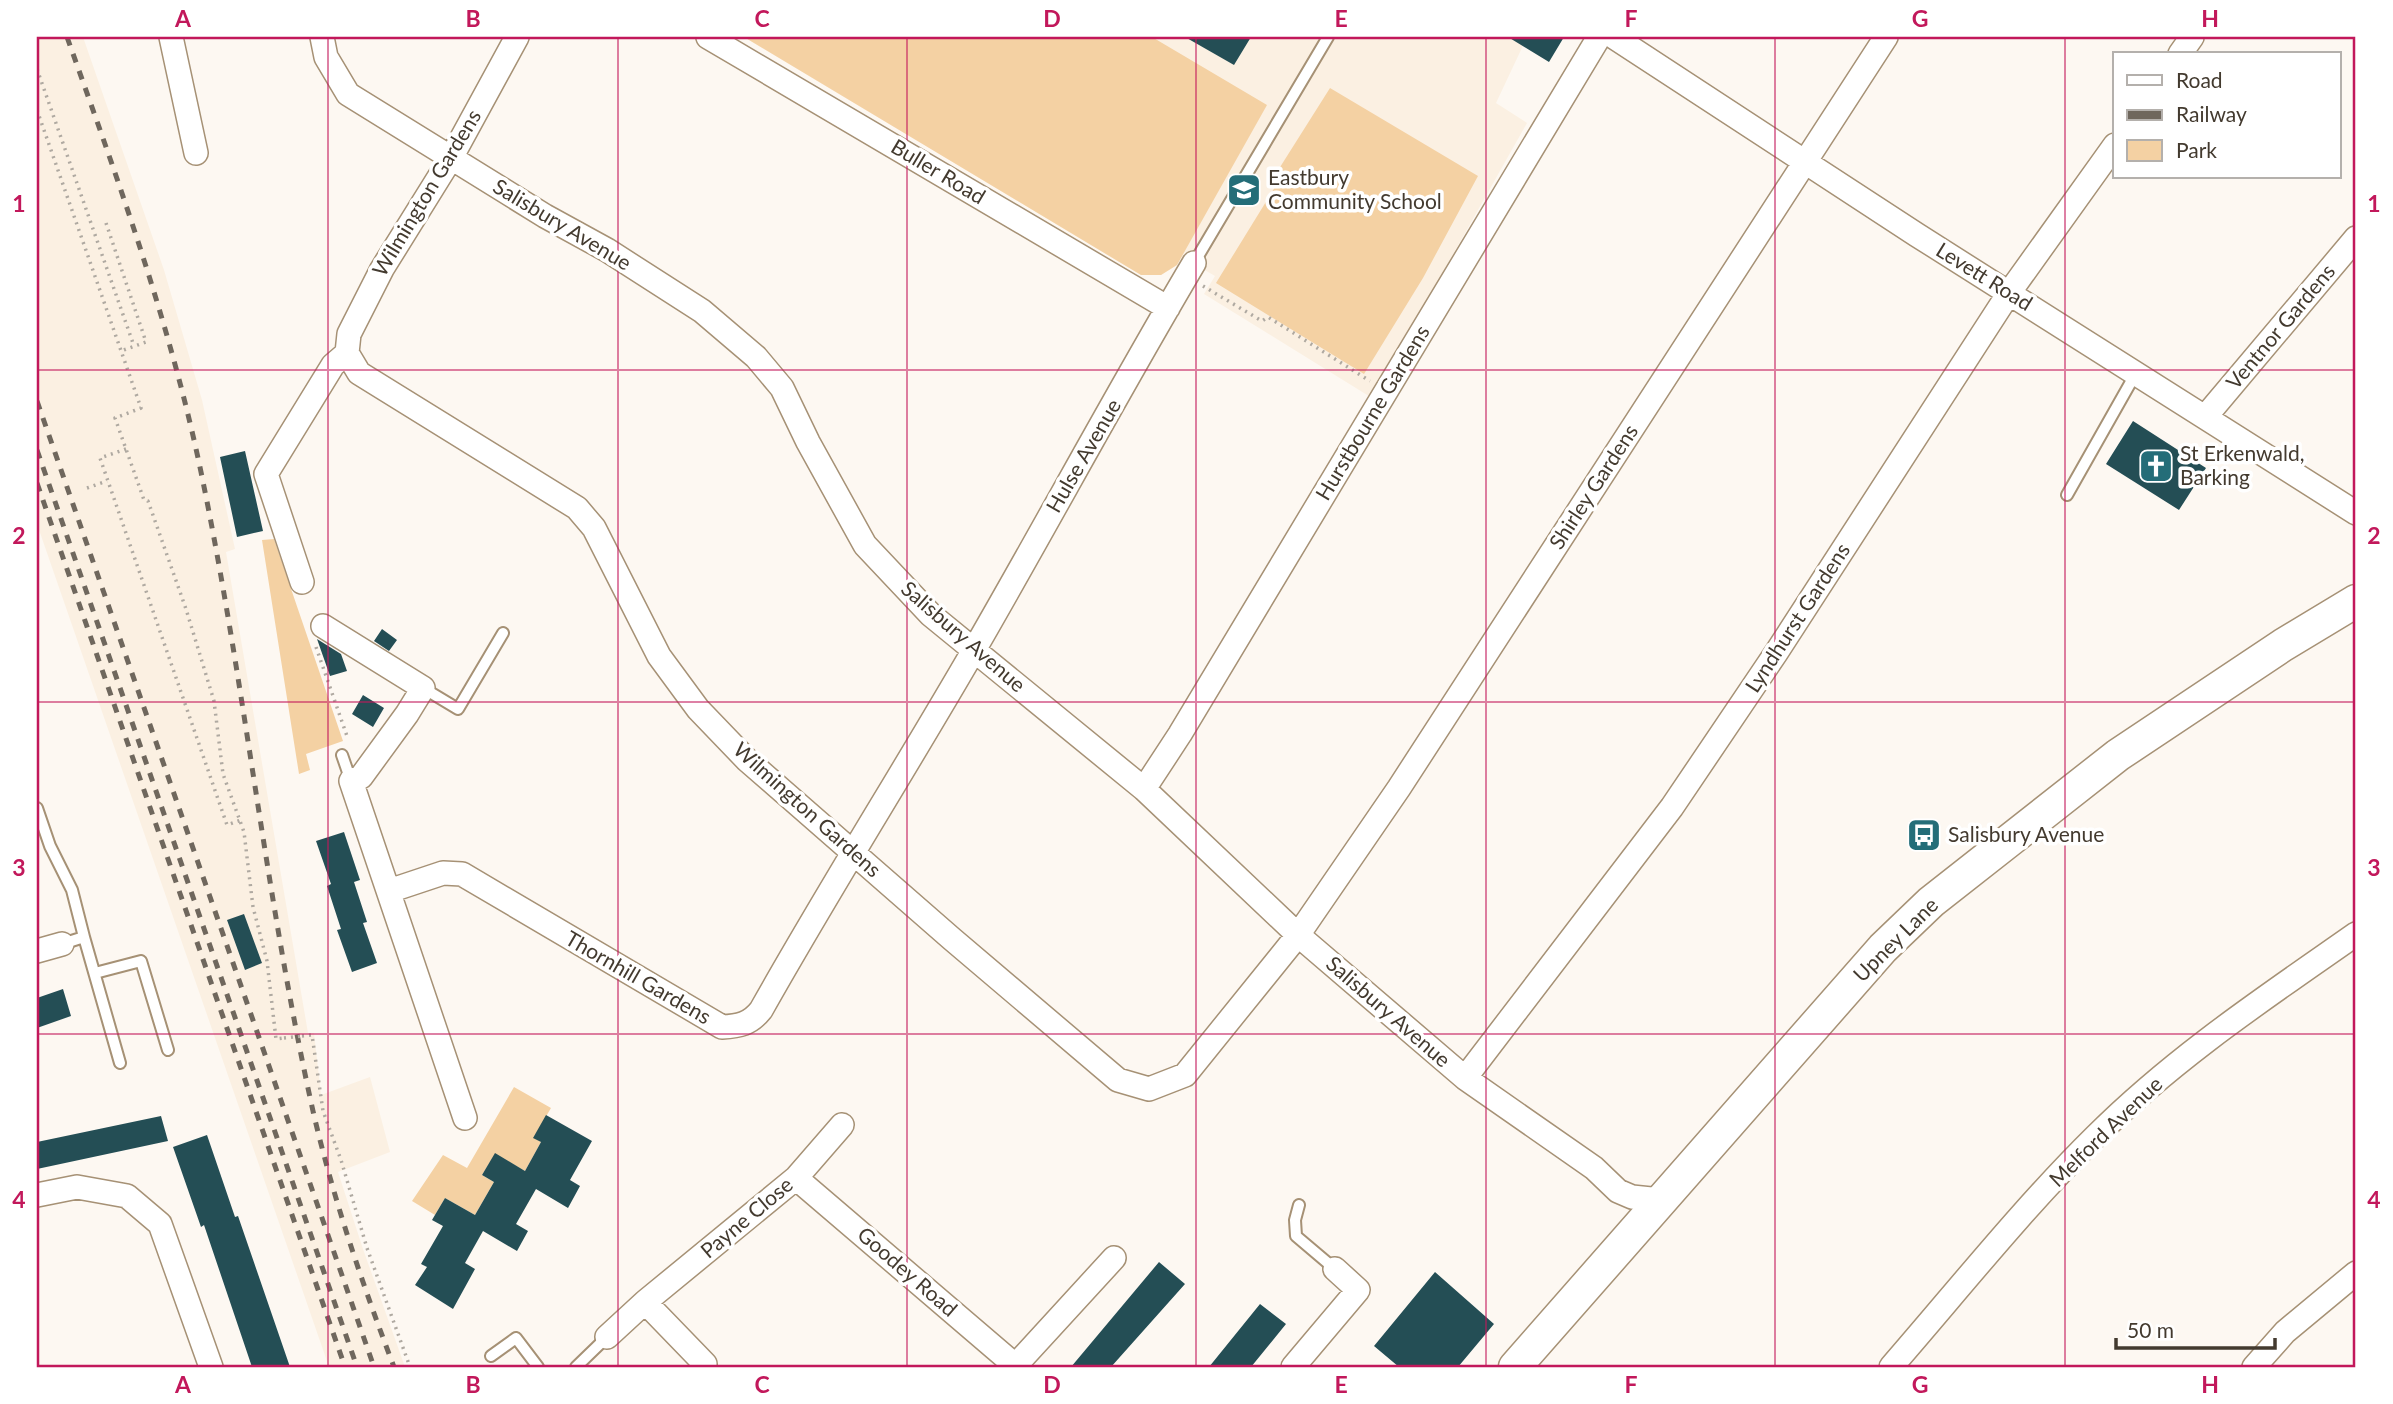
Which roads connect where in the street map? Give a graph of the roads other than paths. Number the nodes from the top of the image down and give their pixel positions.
1 (171, 37) edge
2 (322, 37) edge
3 (517, 37) edge
4 (708, 37) edge
5 (1328, 37) edge
6 (1599, 37) edge
7 (1614, 37) edge
8 (1886, 37) edge
9 (2192, 37) edge
10 (2181, 52) edge
11 (2113, 148) edge
12 (196, 153) dead end
13 (451, 158) junction
14 (1805, 162) junction
15 (2356, 238) edge
16 (1190, 270) joint
17 (2009, 293) junction
18 (1168, 308) junction
19 (347, 354) junction
20 (2136, 373) junction
21 (2206, 416) junction
22 (2067, 495) dead end
23 (2356, 513) edge
24 (302, 582) dead end
25 (2356, 601) edge
26 (323, 626) dead end
27 (503, 633) dead end
28 (974, 649) junction
29 (422, 688) junction
30 (342, 755) dead end
31 (351, 781) junction
32 (1144, 789) junction
33 (37, 808) edge
34 (855, 853) junction
35 (389, 891) junction
36 (2356, 934) edge
37 (1298, 935) junction
38 (84, 937) junction
39 (61, 944) joint
40 (37, 951) edge
41 (95, 973) junction
42 (168, 1050) dead end
43 (120, 1063) dead end
44 (1465, 1078) junction
45 (464, 1118) dead end
46 (842, 1125) dead end
47 (796, 1178) junction
48 (37, 1195) edge
49 (1661, 1200) junction
50 (1298, 1205) dead end
51 (1114, 1258) dead end
52 (1335, 1269) joint
53 (2356, 1273) edge
54 (645, 1302) junction
55 (607, 1337) joint
56 (491, 1356) dead end
57 (1529, 1363) edge
58 (705, 1364) dead end
59 (211, 1367) edge
60 (538, 1367) edge
61 (576, 1367) edge
62 (1016, 1367) edge
63 (1293, 1367) edge
64 (1891, 1367) edge
65 (2254, 1367) edge

1 - 12 street
2 - 13 street, Salisbury Avenue
3 - 13 street, Wilmington Gardens
4 - 18 street, Buller Road
5 - 16 lane
6 - 32 street, Hurstbourne Gardens
7 - 14 street, Levett Road
8 - 14 street, Shirley Gardens
9 - 10 street
11 - 17 street, Lyndhurst Gardens
13 - 19 street, Wilmington Gardens
13 - 28 street, Salisbury Avenue
14 - 17 street, Levett Road
14 - 37 street, Shirley Gardens
15 - 21 street, Ventnor Gardens
16 - 18 street, Hulse Avenue
17 - 20 street, Levett Road
17 - 44 street, Lyndhurst Gardens
18 - 28 street, Hulse Avenue
19 - 24 street, Wilmington Gardens
19 - 34 street, Wilmington Gardens
20 - 21 street, Levett Road
20 - 22 lane
21 - 23 street, Levett Road
25 - 49 street, Upney Lane
26 - 29 street
27 - 29 lane
28 - 32 street, Salisbury Avenue
28 - 34 street, Thornhill Gardens
29 - 31 street
30 - 31 lane
31 - 35 street
32 - 37 street, Salisbury Avenue
33 - 38 lane
34 - 35 street, Thornhill Gardens
34 - 37 street, Wilmington Gardens
35 - 45 street
36 - 64 street, Melford Avenue
37 - 44 street, Salisbury Avenue
38 - 39 lane
38 - 41 lane
39 - 40 street
41 - 42 lane
41 - 43 lane
44 - 49 street, Salisbury Avenue
46 - 47 street, Payne Close
47 - 54 street, Payne Close
47 - 62 street, Goodey Road
48 - 59 street
49 - 57 street, Upney Lane
50 - 52 lane
51 - 62 street
52 - 63 street
53 - 65 street
54 - 55 street, Payne Close
54 - 58 street
55 - 61 lane
56 - 60 lane

